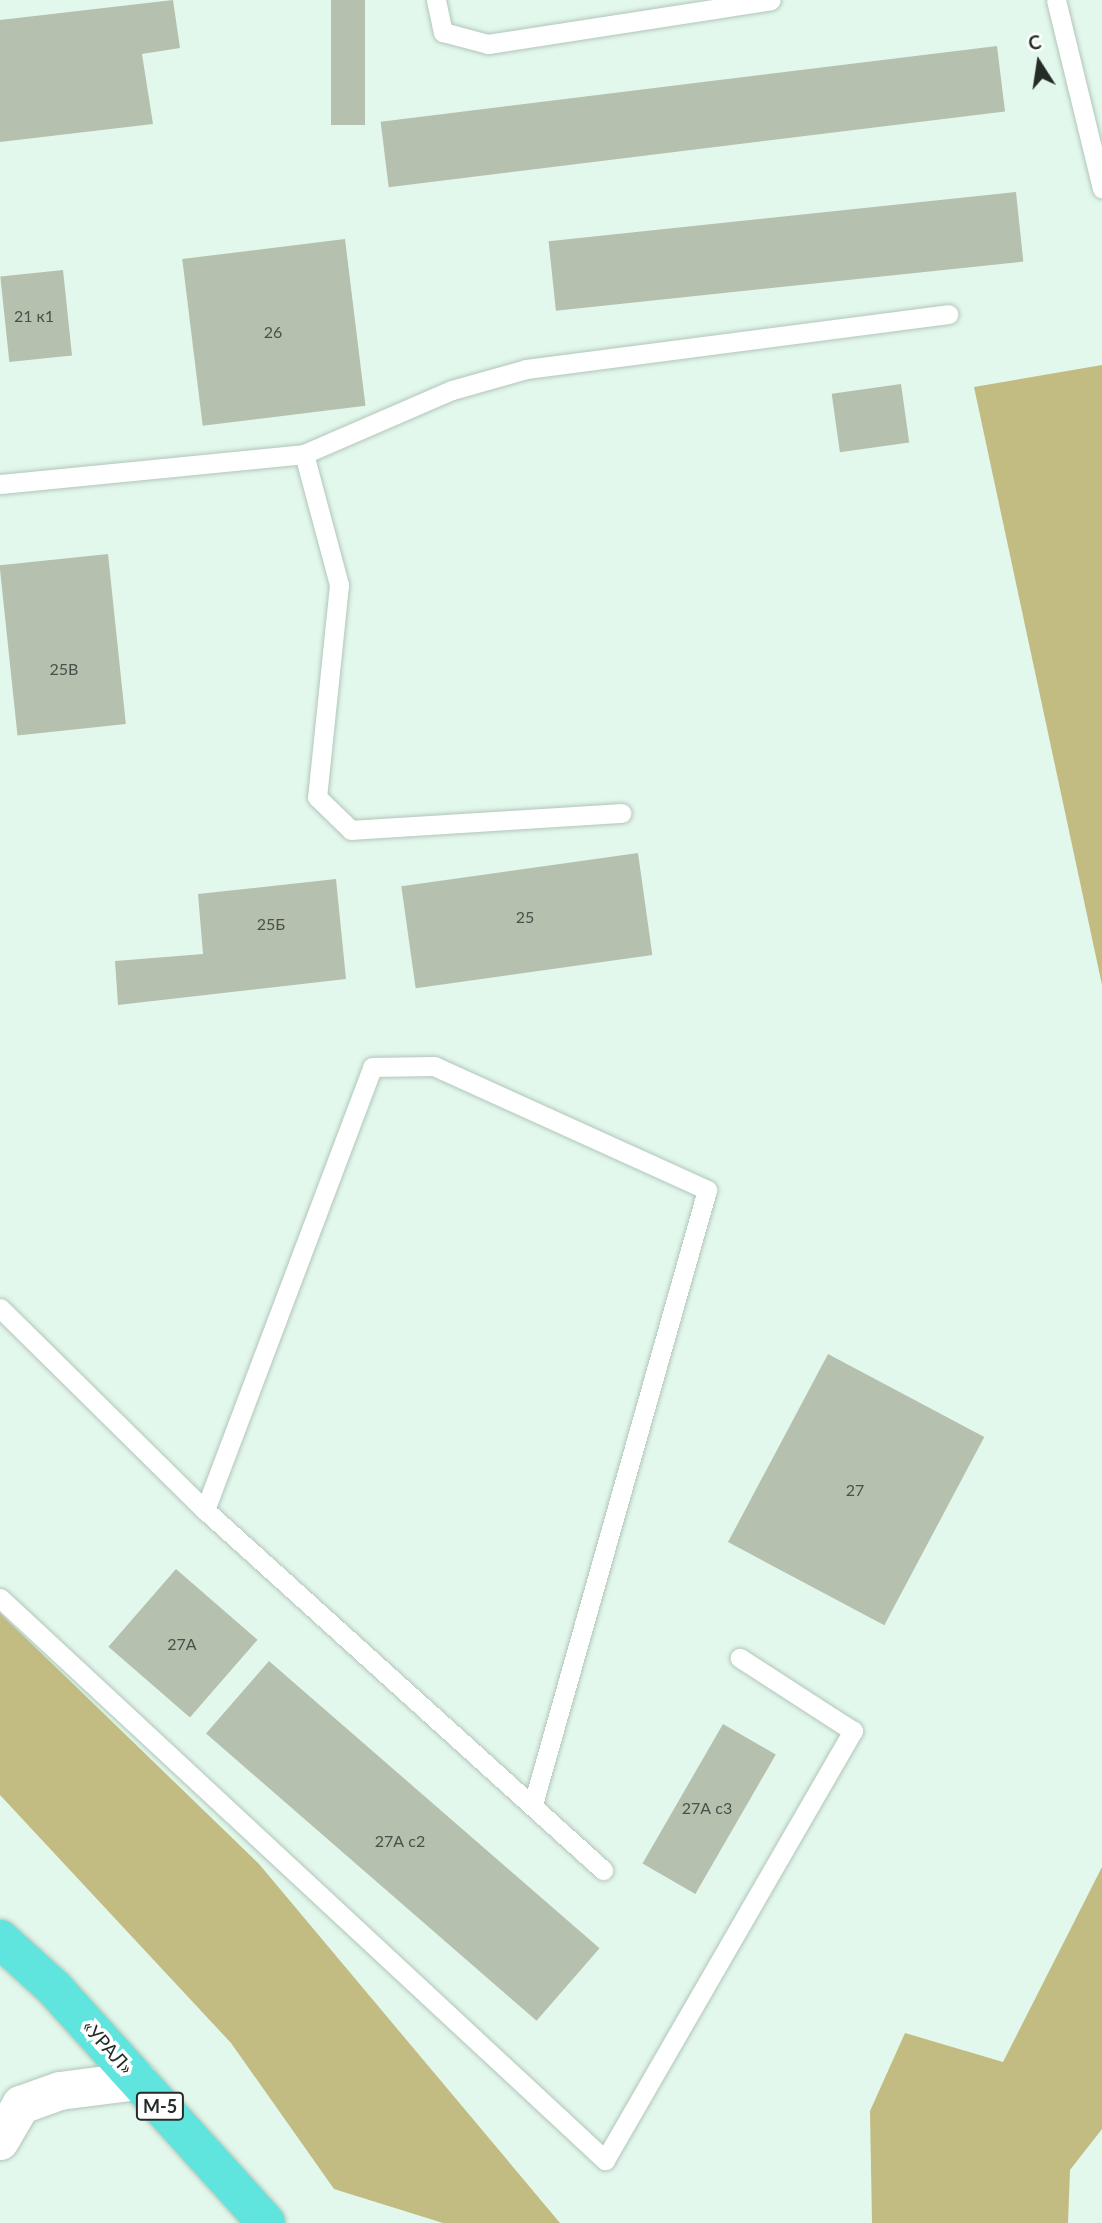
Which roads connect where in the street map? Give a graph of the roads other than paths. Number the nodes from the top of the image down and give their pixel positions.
1 (436, 0) edge
2 (771, 0) edge
3 (1056, 0) edge
4 (1102, 188) edge
5 (948, 314) dead end
6 (304, 454) junction
7 (0, 484) edge
8 (621, 813) dead end
9 (0, 1308) edge
10 (205, 1510) junction
11 (0, 1598) edge
12 (740, 1658) dead end
13 (533, 1804) junction
14 (603, 1870) dead end
15 (0, 1939) edge
16 (138, 2081) junction
17 (0, 2141) edge
18 (266, 2223) edge

1 - 2 lane
3 - 4 lane
5 - 6 lane
6 - 7 lane
6 - 8 lane
9 - 10 lane
10 - 13 lane
10 - 13 lane
11 - 12 lane
13 - 14 lane
15 - 16 highway, «УРАЛ» / М-5
16 - 17 street
16 - 18 highway, «УРАЛ» / М-5

